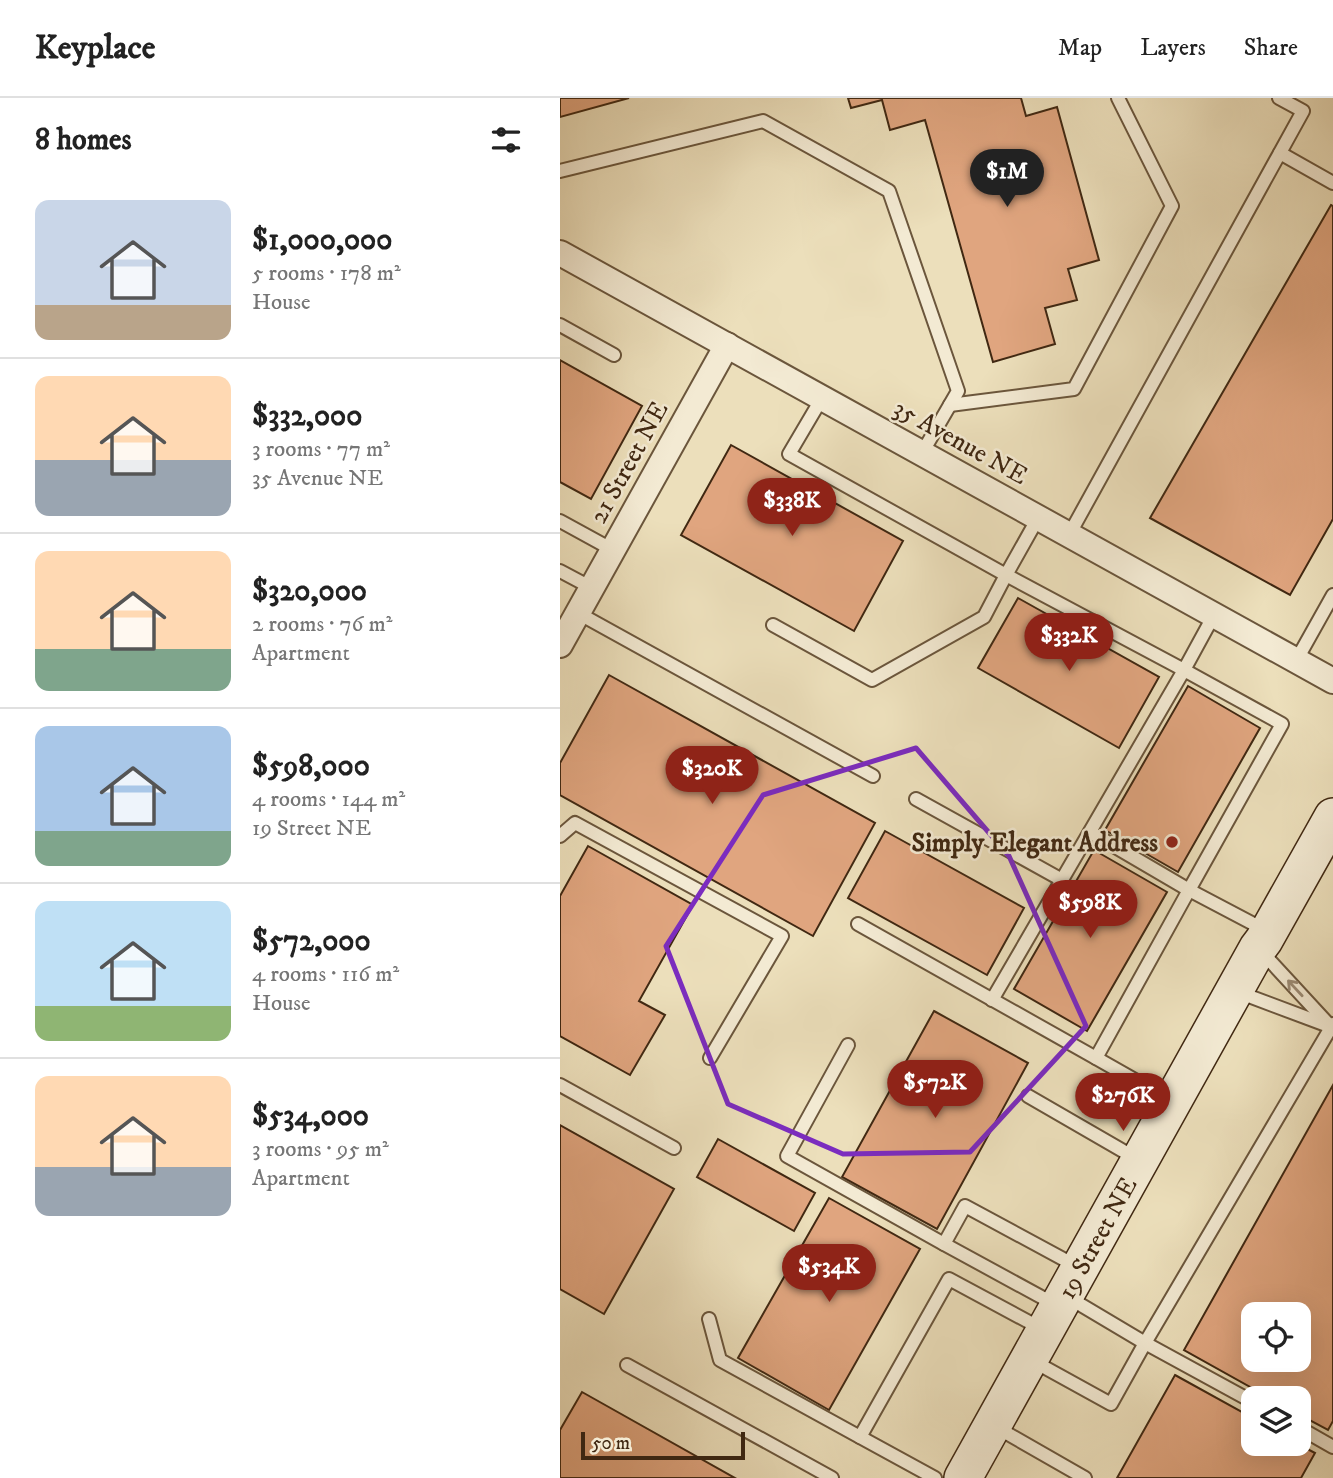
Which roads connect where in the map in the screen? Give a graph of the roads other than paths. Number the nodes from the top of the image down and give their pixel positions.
1 (1118, 98) edge
2 (1279, 98) edge
3 (1280, 153) junction
4 (560, 171) edge
5 (1333, 183) edge
6 (560, 253) edge
7 (560, 325) edge
8 (727, 345) junction
9 (614, 355) dead end
10 (822, 398) junction
11 (950, 405) junction
12 (922, 453) junction
13 (1038, 517) junction
14 (560, 521) edge
15 (1069, 535) junction
16 (613, 550) junction
17 (560, 571) edge
18 (1006, 575) junction
19 (592, 588) junction
20 (1333, 595) edge
21 (578, 613) junction
22 (1214, 615) junction
23 (773, 625) dead end
24 (560, 645) edge
25 (1296, 661) junction
26 (1184, 670) junction
27 (1333, 681) edge
28 (873, 776) dead end
29 (916, 799) dead end
30 (1333, 817) edge
31 (1090, 832) junction
32 (560, 836) edge
33 (1062, 880) junction
34 (1189, 890) junction
35 (858, 924) dead end
36 (1263, 940) junction
37 (1235, 991) junction
38 (992, 1000) junction
39 (1332, 1026) edge
40 (848, 1045) dead end
41 (710, 1058) dead end
42 (1096, 1058) junction
43 (560, 1085) edge
44 (1028, 1096) dead end
45 (1174, 1102) junction
46 (674, 1148) dead end
47 (1140, 1161) junction
48 (944, 1244) junction
49 (1056, 1312) junction
50 (709, 1319) dead end
51 (1145, 1342) junction
52 (627, 1364) dead end
53 (1241, 1395) edge
54 (993, 1425) junction
55 (1311, 1434) edge
56 (860, 1437) junction
57 (1333, 1447) edge
58 (832, 1478) edge
59 (935, 1478) edge
60 (963, 1478) edge
61 (1085, 1478) edge

1 - 11 lane
2 - 3 lane
3 - 5 lane
3 - 15 lane
4 - 11 lane
6 - 8 street, 35 Avenue NE
7 - 9 lane
8 - 10 street, 35 Avenue NE
8 - 16 street, 21 Street NE
10 - 12 street, 35 Avenue NE
10 - 18 lane
11 - 12 lane
12 - 13 street, 35 Avenue NE
13 - 15 street, 35 Avenue NE
13 - 18 lane
14 - 16 lane
15 - 22 street, 35 Avenue NE
16 - 19 street, 21 Street NE
17 - 19 lane
18 - 23 lane
18 - 26 lane
19 - 21 street, 21 Street NE
20 - 25 lane
21 - 24 street, 21 Street NE
21 - 28 lane
22 - 25 street, 35 Avenue NE
22 - 26 lane
25 - 27 street, 35 Avenue NE
26 - 31 lane
26 - 34 lane
29 - 33 lane
30 - 36 street, 19 Street NE
31 - 33 lane
31 - 34 lane
32 - 41 lane
33 - 38 lane
34 - 36 lane
34 - 42 lane
35 - 38 lane
36 - 37 street, 19 Street NE
39 -> 36 lane
37 - 39 lane
37 - 45 street, 19 Street NE
38 - 42 lane
39 - 51 lane
40 - 48 lane
42 - 45 lane
43 - 46 lane
44 - 47 lane
45 - 47 street, 19 Street NE
47 - 49 street, 19 Street NE
48 - 49 lane
48 - 49 lane
49 - 51 lane
49 - 51 lane
49 - 54 street, 19 Street NE
49 - 56 lane
50 - 56 lane
51 - 53 lane
52 - 58 lane
54 - 60 street, 19 Street NE
54 - 61 lane
55 - 57 lane
56 - 59 lane

